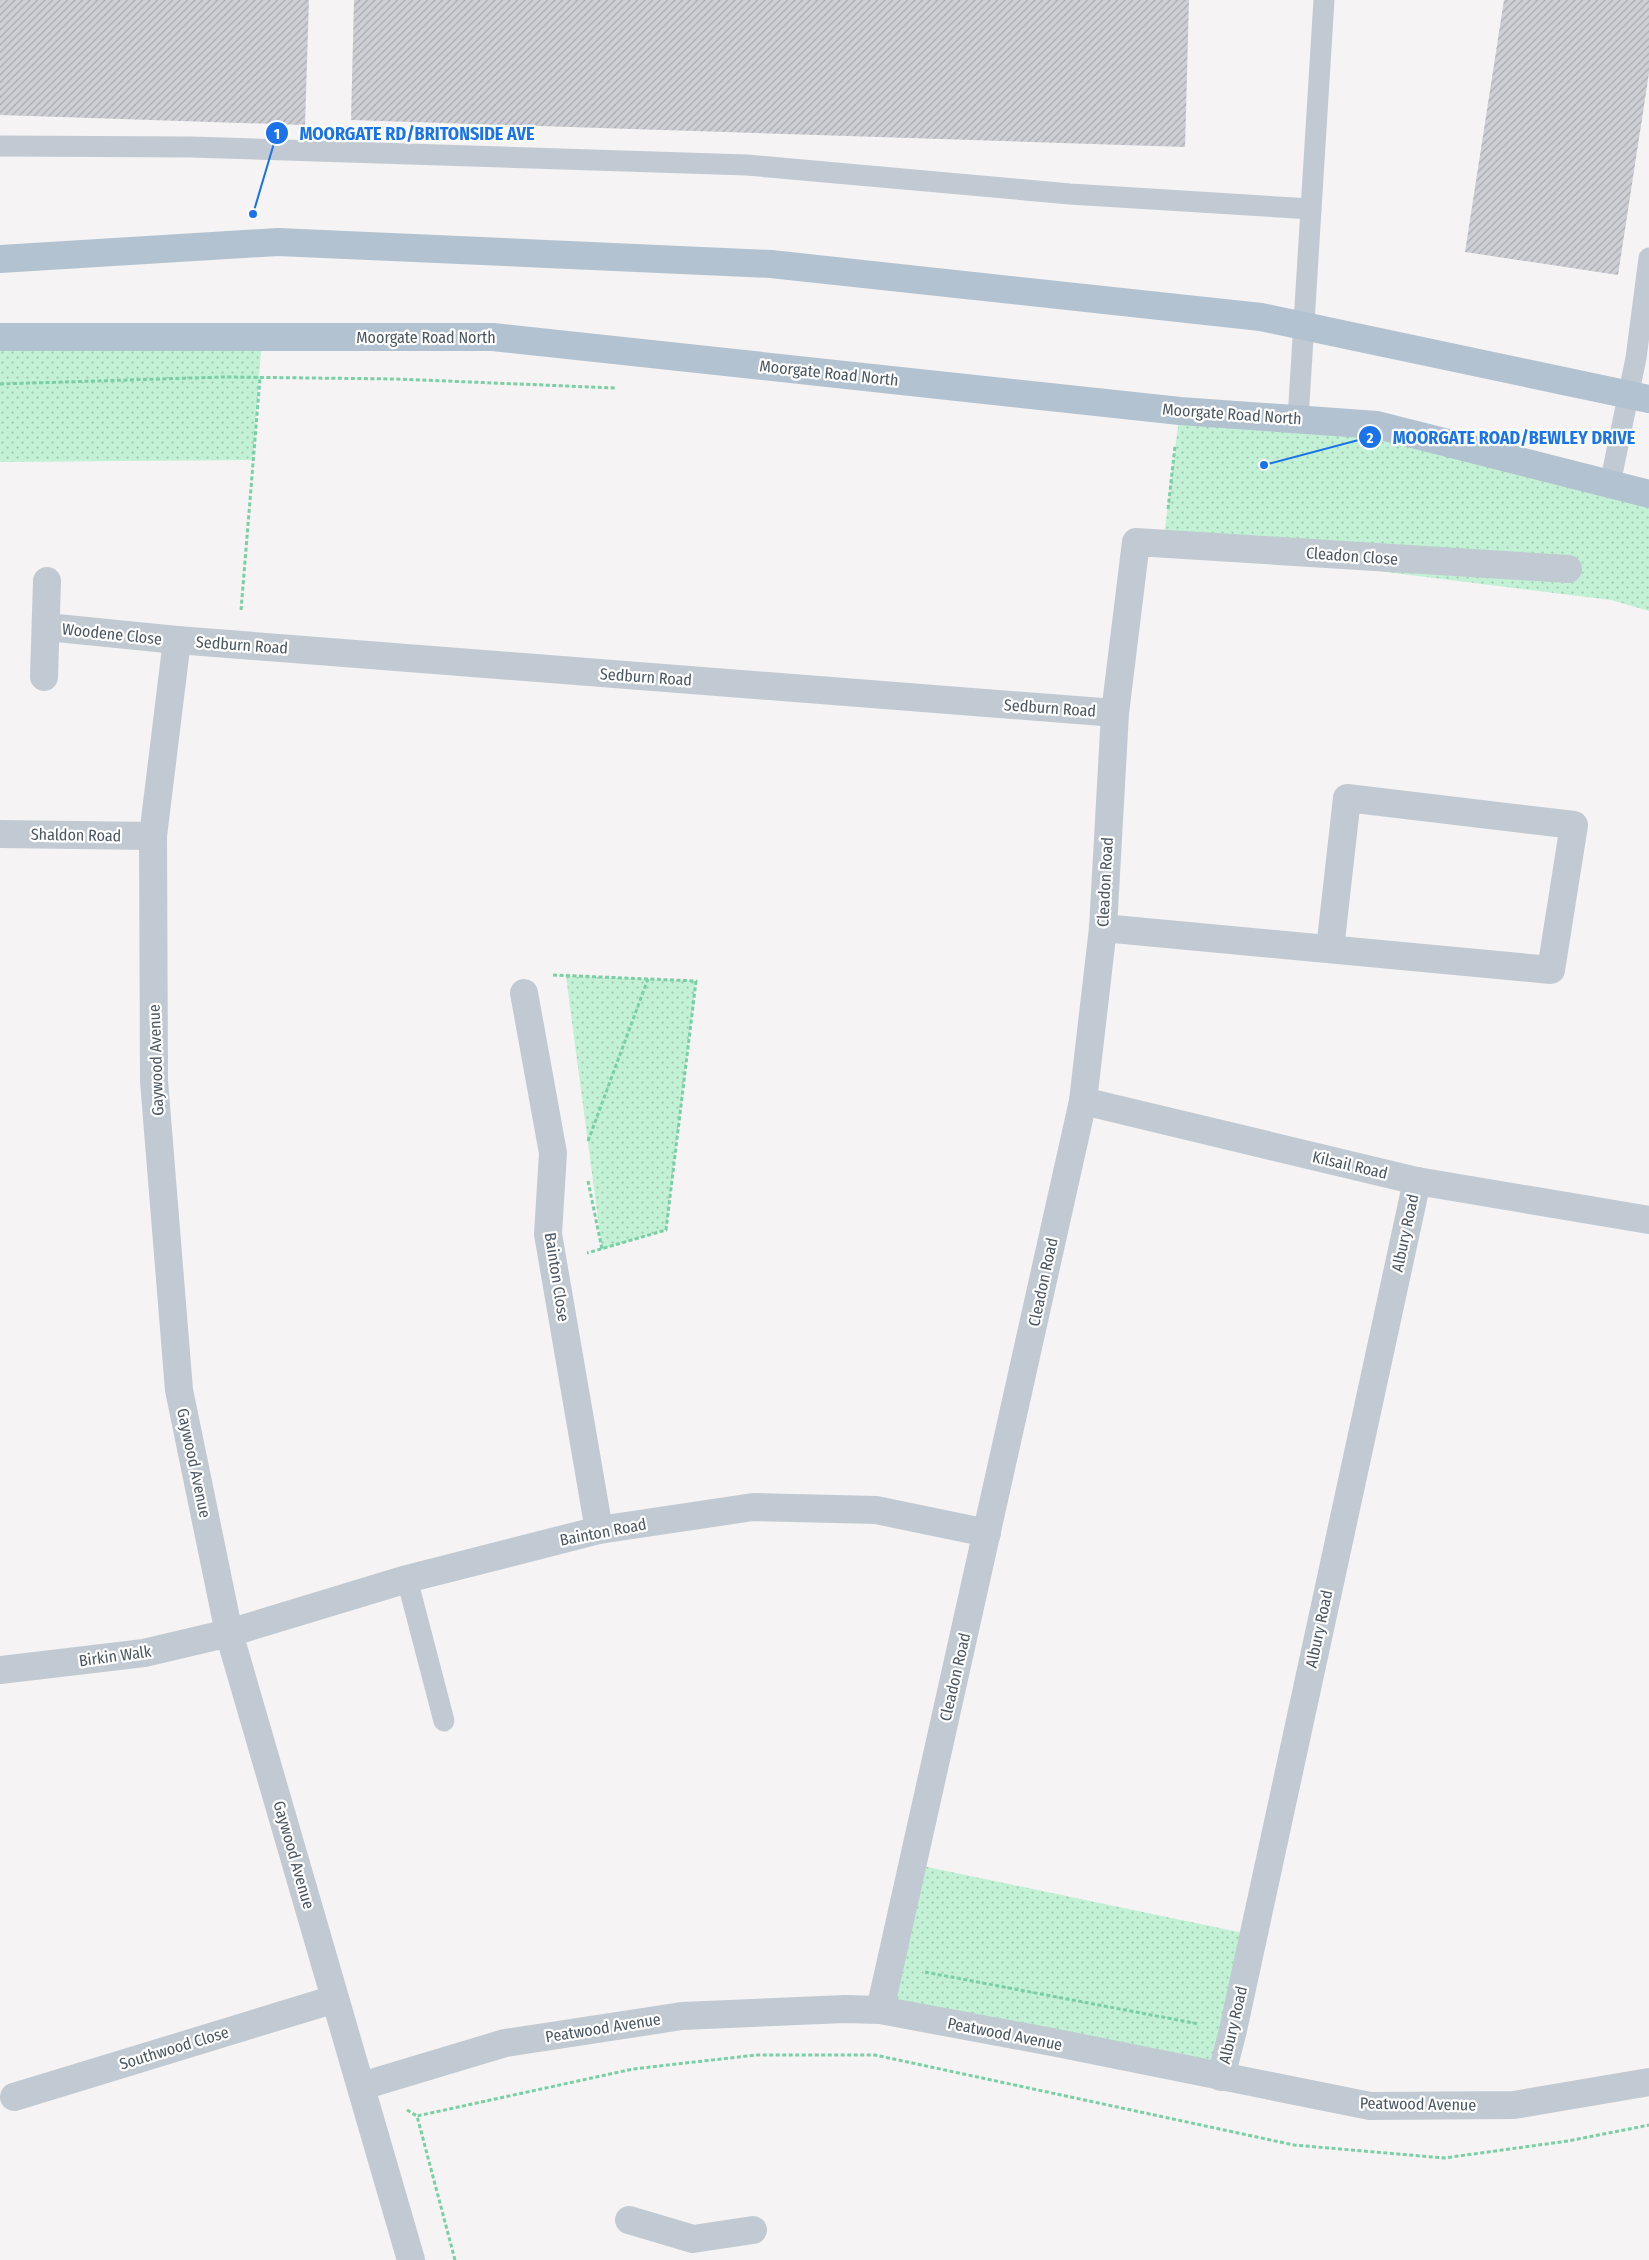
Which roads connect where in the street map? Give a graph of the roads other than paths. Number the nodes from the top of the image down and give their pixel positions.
1 (1324, 0) edge
2 (0, 146) edge
3 (1311, 209) junction
4 (1649, 258) edge
5 (0, 259) edge
6 (1304, 326) junction
7 (0, 337) edge
8 (1639, 396) edge
9 (1298, 420) junction
10 (1610, 484) junction
11 (1649, 494) edge
12 (1136, 542) joint
13 (1568, 569) dead end
14 (47, 581) dead end
15 (47, 627) junction
16 (177, 640) junction
17 (44, 677) dead end
18 (1115, 713) junction
19 (0, 834) edge
20 (153, 836) junction
21 (1103, 928) junction
22 (1330, 949) junction
23 (524, 994) dead end
24 (1082, 1101) junction
25 (1417, 1181) junction
26 (1649, 1220) edge
27 (599, 1530) junction
28 (987, 1534) junction
29 (407, 1579) junction
30 (229, 1633) junction
31 (0, 1670) edge
32 (444, 1721) dead end
33 (335, 1999) junction
34 (880, 2010) junction
35 (1221, 2077) junction
36 (1649, 2082) edge
37 (362, 2086) junction
38 (14, 2097) dead end
39 (629, 2220) dead end
40 (753, 2230) dead end
41 (692, 2250) edge
42 (412, 2260) edge

1 - 3 lane
2 - 3 lane
3 - 6 lane
4 - 8 lane
5 - 6 main road
6 - 8 main road
6 - 9 lane
7 - 9 main road, Moorgate Road North
8 - 10 lane
9 - 10 main road, Moorgate Road North
10 - 11 main road, Moorgate Road North
12 - 13 street, Cleadon Close
12 - 18 street, Cleadon Road
14 - 15 street, Woodene Close
15 - 16 street, Woodene Close
15 - 17 street, Woodene Close
16 - 18 street, Sedburn Road
16 - 20 street, Gaywood Avenue
18 - 21 street, Cleadon Road
19 - 20 street, Shaldon Road
20 - 30 street, Gaywood Avenue
21 - 22 street
21 - 24 street, Cleadon Road
22 - 22 street
23 - 27 street, Bainton Close
24 - 25 street, Kilsail Road
24 - 28 street, Cleadon Road
25 - 26 street, Kilsail Road
25 - 35 street, Albury Road
27 - 28 street, Bainton Road
27 - 29 street, Bainton Road
28 - 34 street, Cleadon Road
29 - 30 street, Bainton Road
29 - 32 lane
30 - 31 street, Birkin Walk
30 - 33 street, Gaywood Avenue
33 - 37 street, Gaywood Avenue
33 - 38 street, Southwood Close
34 - 35 street, Peatwood Avenue
34 - 37 street, Peatwood Avenue
35 - 36 street, Peatwood Avenue
37 - 42 street, Gaywood Avenue
39 - 41 street
40 - 41 street

